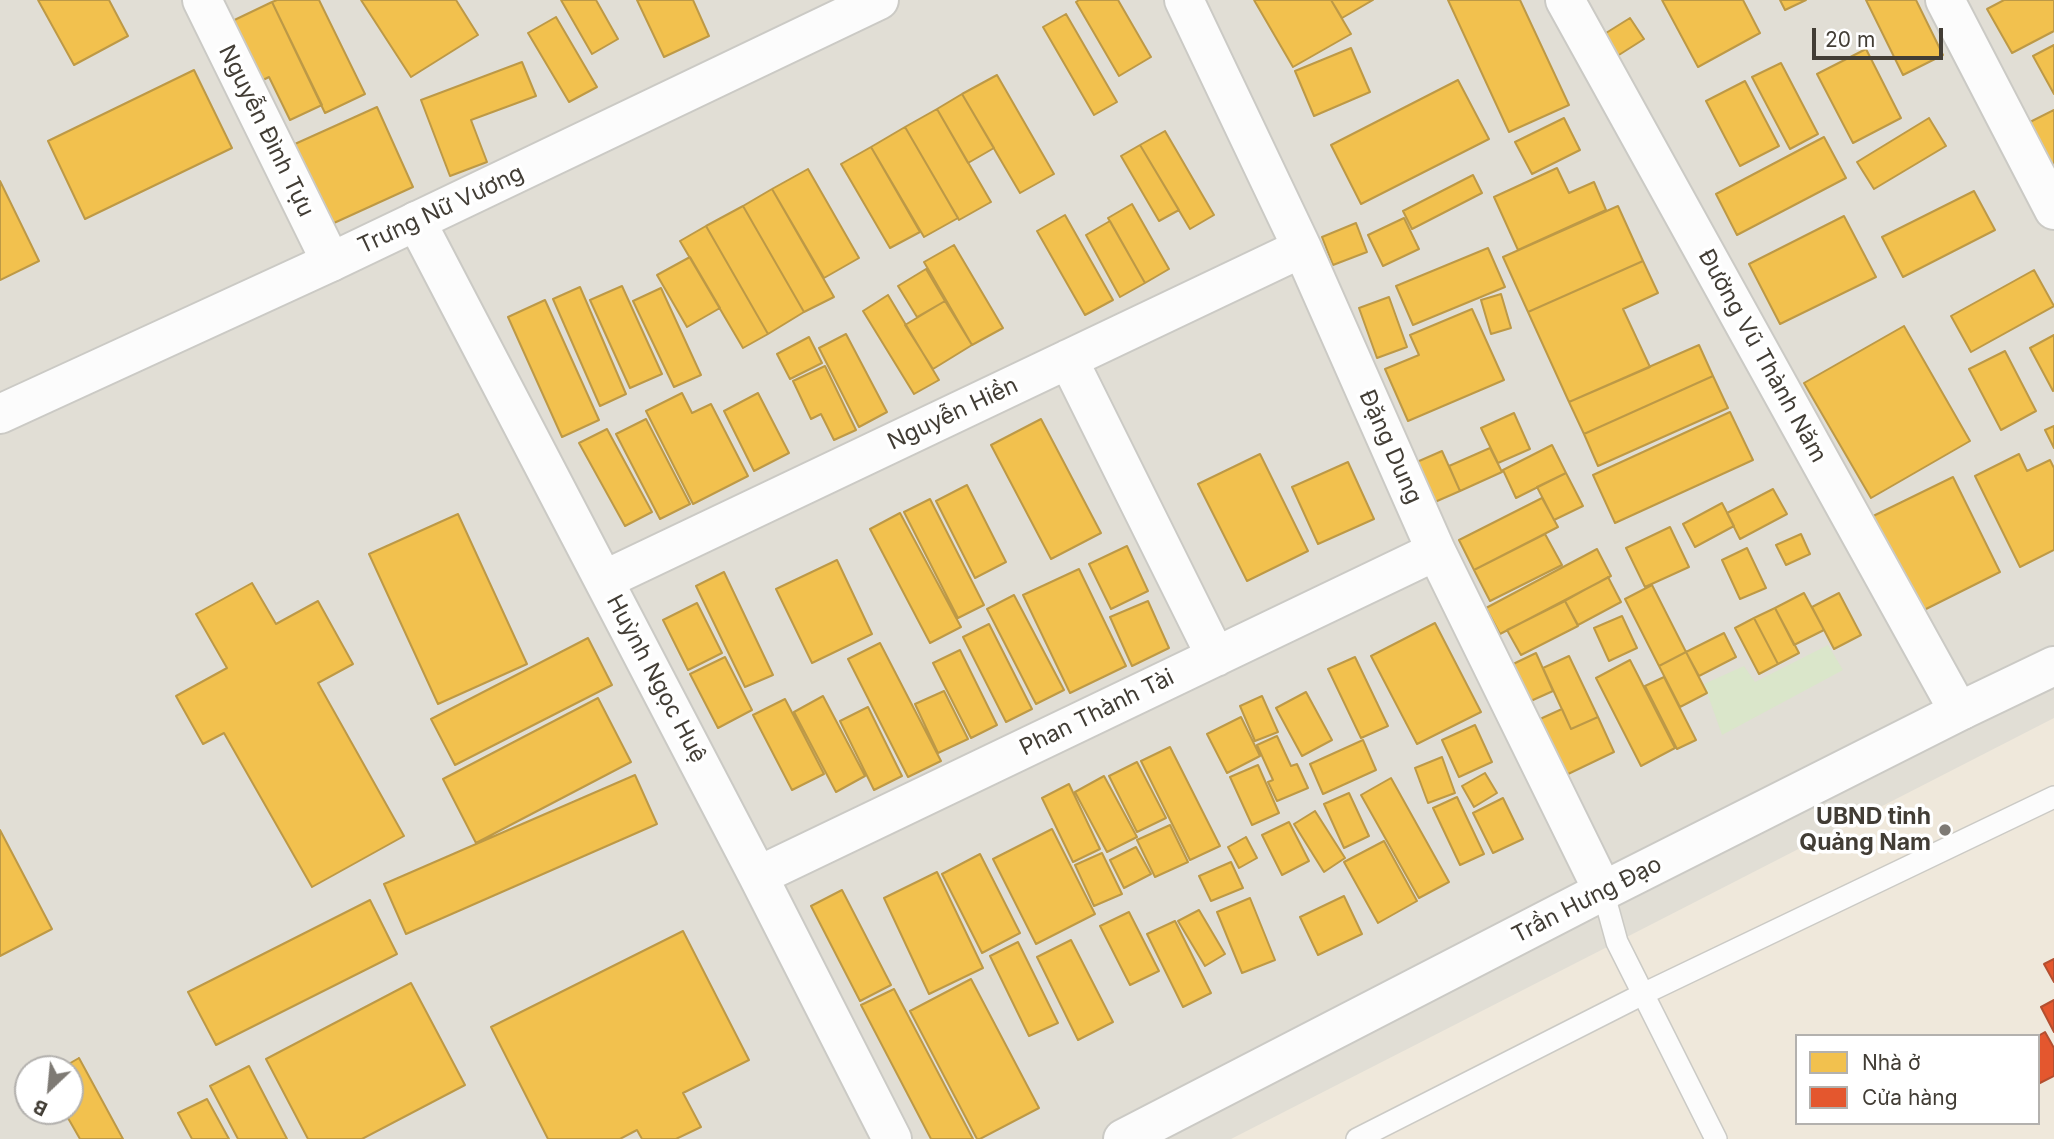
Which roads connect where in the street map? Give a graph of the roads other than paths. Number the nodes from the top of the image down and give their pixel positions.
1 (201, 0) edge
2 (1184, 0) edge
3 (1565, 0) edge
4 (1945, 0) edge
5 (868, 2) edge
6 (2054, 210) edge
7 (416, 221) junction
8 (1302, 248) junction
9 (331, 262) junction
10 (1068, 359) junction
11 (0, 414) edge
12 (1436, 551) junction
13 (604, 580) junction
14 (1216, 657) junction
15 (2054, 666) edge
16 (1962, 710) junction
17 (2054, 797) edge
18 (758, 876) junction
19 (1603, 891) junction
20 (1643, 994) junction
21 (892, 1139) edge
22 (1123, 1139) edge
23 (1357, 1139) edge
24 (1716, 1139) edge

1 - 9 street, Nguyễn Đình Tựu
2 - 8 street, Đặng Dung
3 - 16 street, Đường Vũ Thành Năm
4 - 6 street
5 - 7 street, Trưng Nữ Vương
7 - 9 street, Trưng Nữ Vương
7 - 13 street, Huỳnh Ngọc Huệ
8 - 10 street, Nguyễn Hiền
8 - 12 street, Đặng Dung
9 - 11 street, Trưng Nữ Vương
10 - 13 street, Nguyễn Hiền
10 - 14 street
12 - 14 street, Phan Thành Tài
12 - 19 street, Đặng Dung
13 - 18 street, Huỳnh Ngọc Huệ
14 - 18 street, Phan Thành Tài
15 - 16 street, Trần Hưng Đạo
16 - 19 street, Trần Hưng Đạo
17 - 20 lane
18 - 21 street, Huỳnh Ngọc Huệ
19 - 20 lane
19 - 22 street, Trần Hưng Đạo
20 - 23 lane
20 - 24 lane

